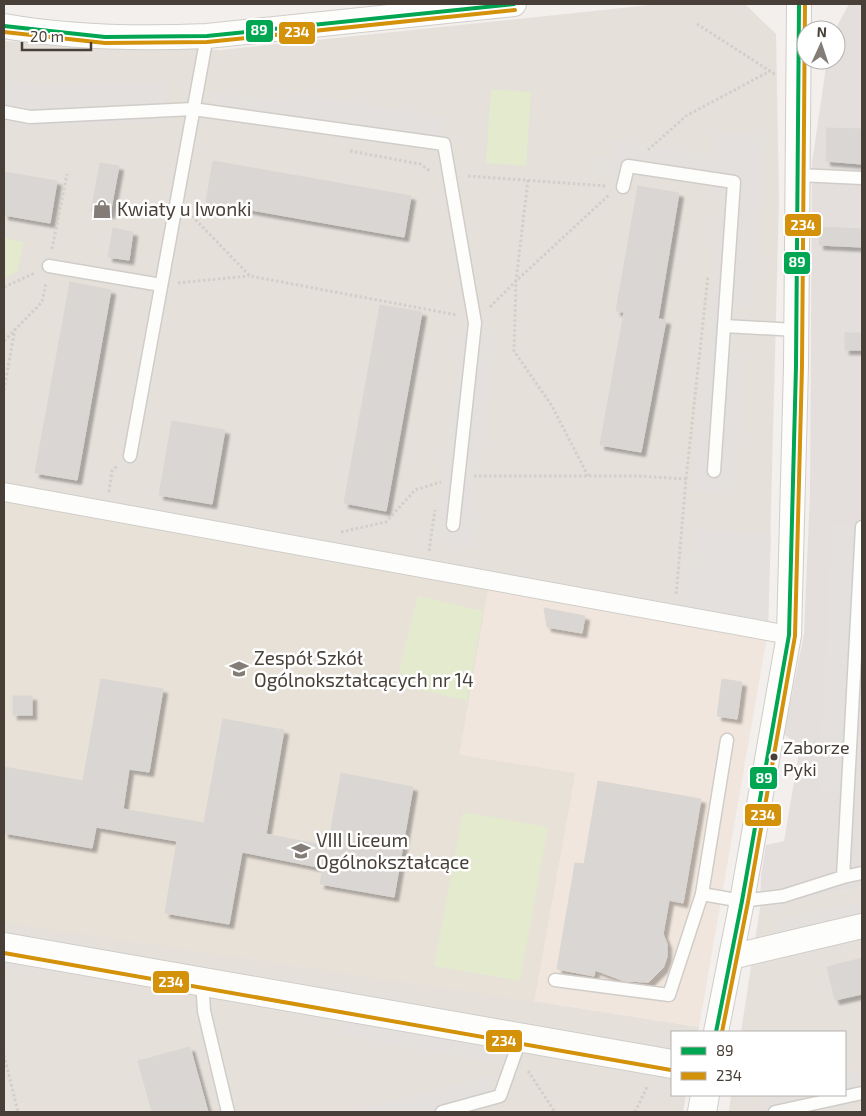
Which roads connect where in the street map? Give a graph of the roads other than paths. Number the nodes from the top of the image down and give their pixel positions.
1 (514, 4) edge
2 (799, 4) edge
3 (4, 26) edge
4 (207, 36) junction
5 (193, 110) junction
6 (4, 112) edge
7 (798, 175) junction
8 (862, 178) edge
9 (623, 187) road end
10 (49, 266) road end
11 (161, 285) junction
12 (724, 326) junction
13 (796, 330) junction
14 (130, 456) road end
15 (714, 471) dead end
16 (4, 492) edge
17 (453, 525) dead end
18 (862, 527) edge
19 (789, 635) junction
20 (727, 740) dead end
21 (862, 873) edge
22 (843, 877) junction
23 (702, 894) junction
24 (742, 901) junction
25 (862, 926) edge
26 (4, 947) edge
27 (731, 957) junction
28 (202, 980) junction
29 (555, 980) dead end
30 (716, 1031) edge
31 (518, 1044) junction
32 (662, 1071) edge
33 (862, 1093) edge
34 (705, 1096) edge
35 (228, 1112) edge
36 (442, 1112) edge
37 (702, 1112) edge
38 (775, 1112) edge

1 - 4 street
2 - 7 street
3 - 4 street
4 - 5 lane
5 - 6 lane
5 - 11 lane
5 - 17 lane
7 - 8 lane
7 - 13 street
9 - 12 lane
10 - 11 lane
11 - 14 lane
12 - 13 lane
12 - 15 lane
13 - 19 street
16 - 19 street
18 - 22 lane
19 - 24 street
20 - 23 lane
21 - 22 lane
22 - 24 lane
23 - 24 lane
23 - 29 lane
24 - 27 street
25 - 27 street
26 - 28 street
27 - 30 street
28 - 31 street
28 - 35 lane
31 - 32 street
31 - 36 lane
33 - 38 lane
34 - 37 street

